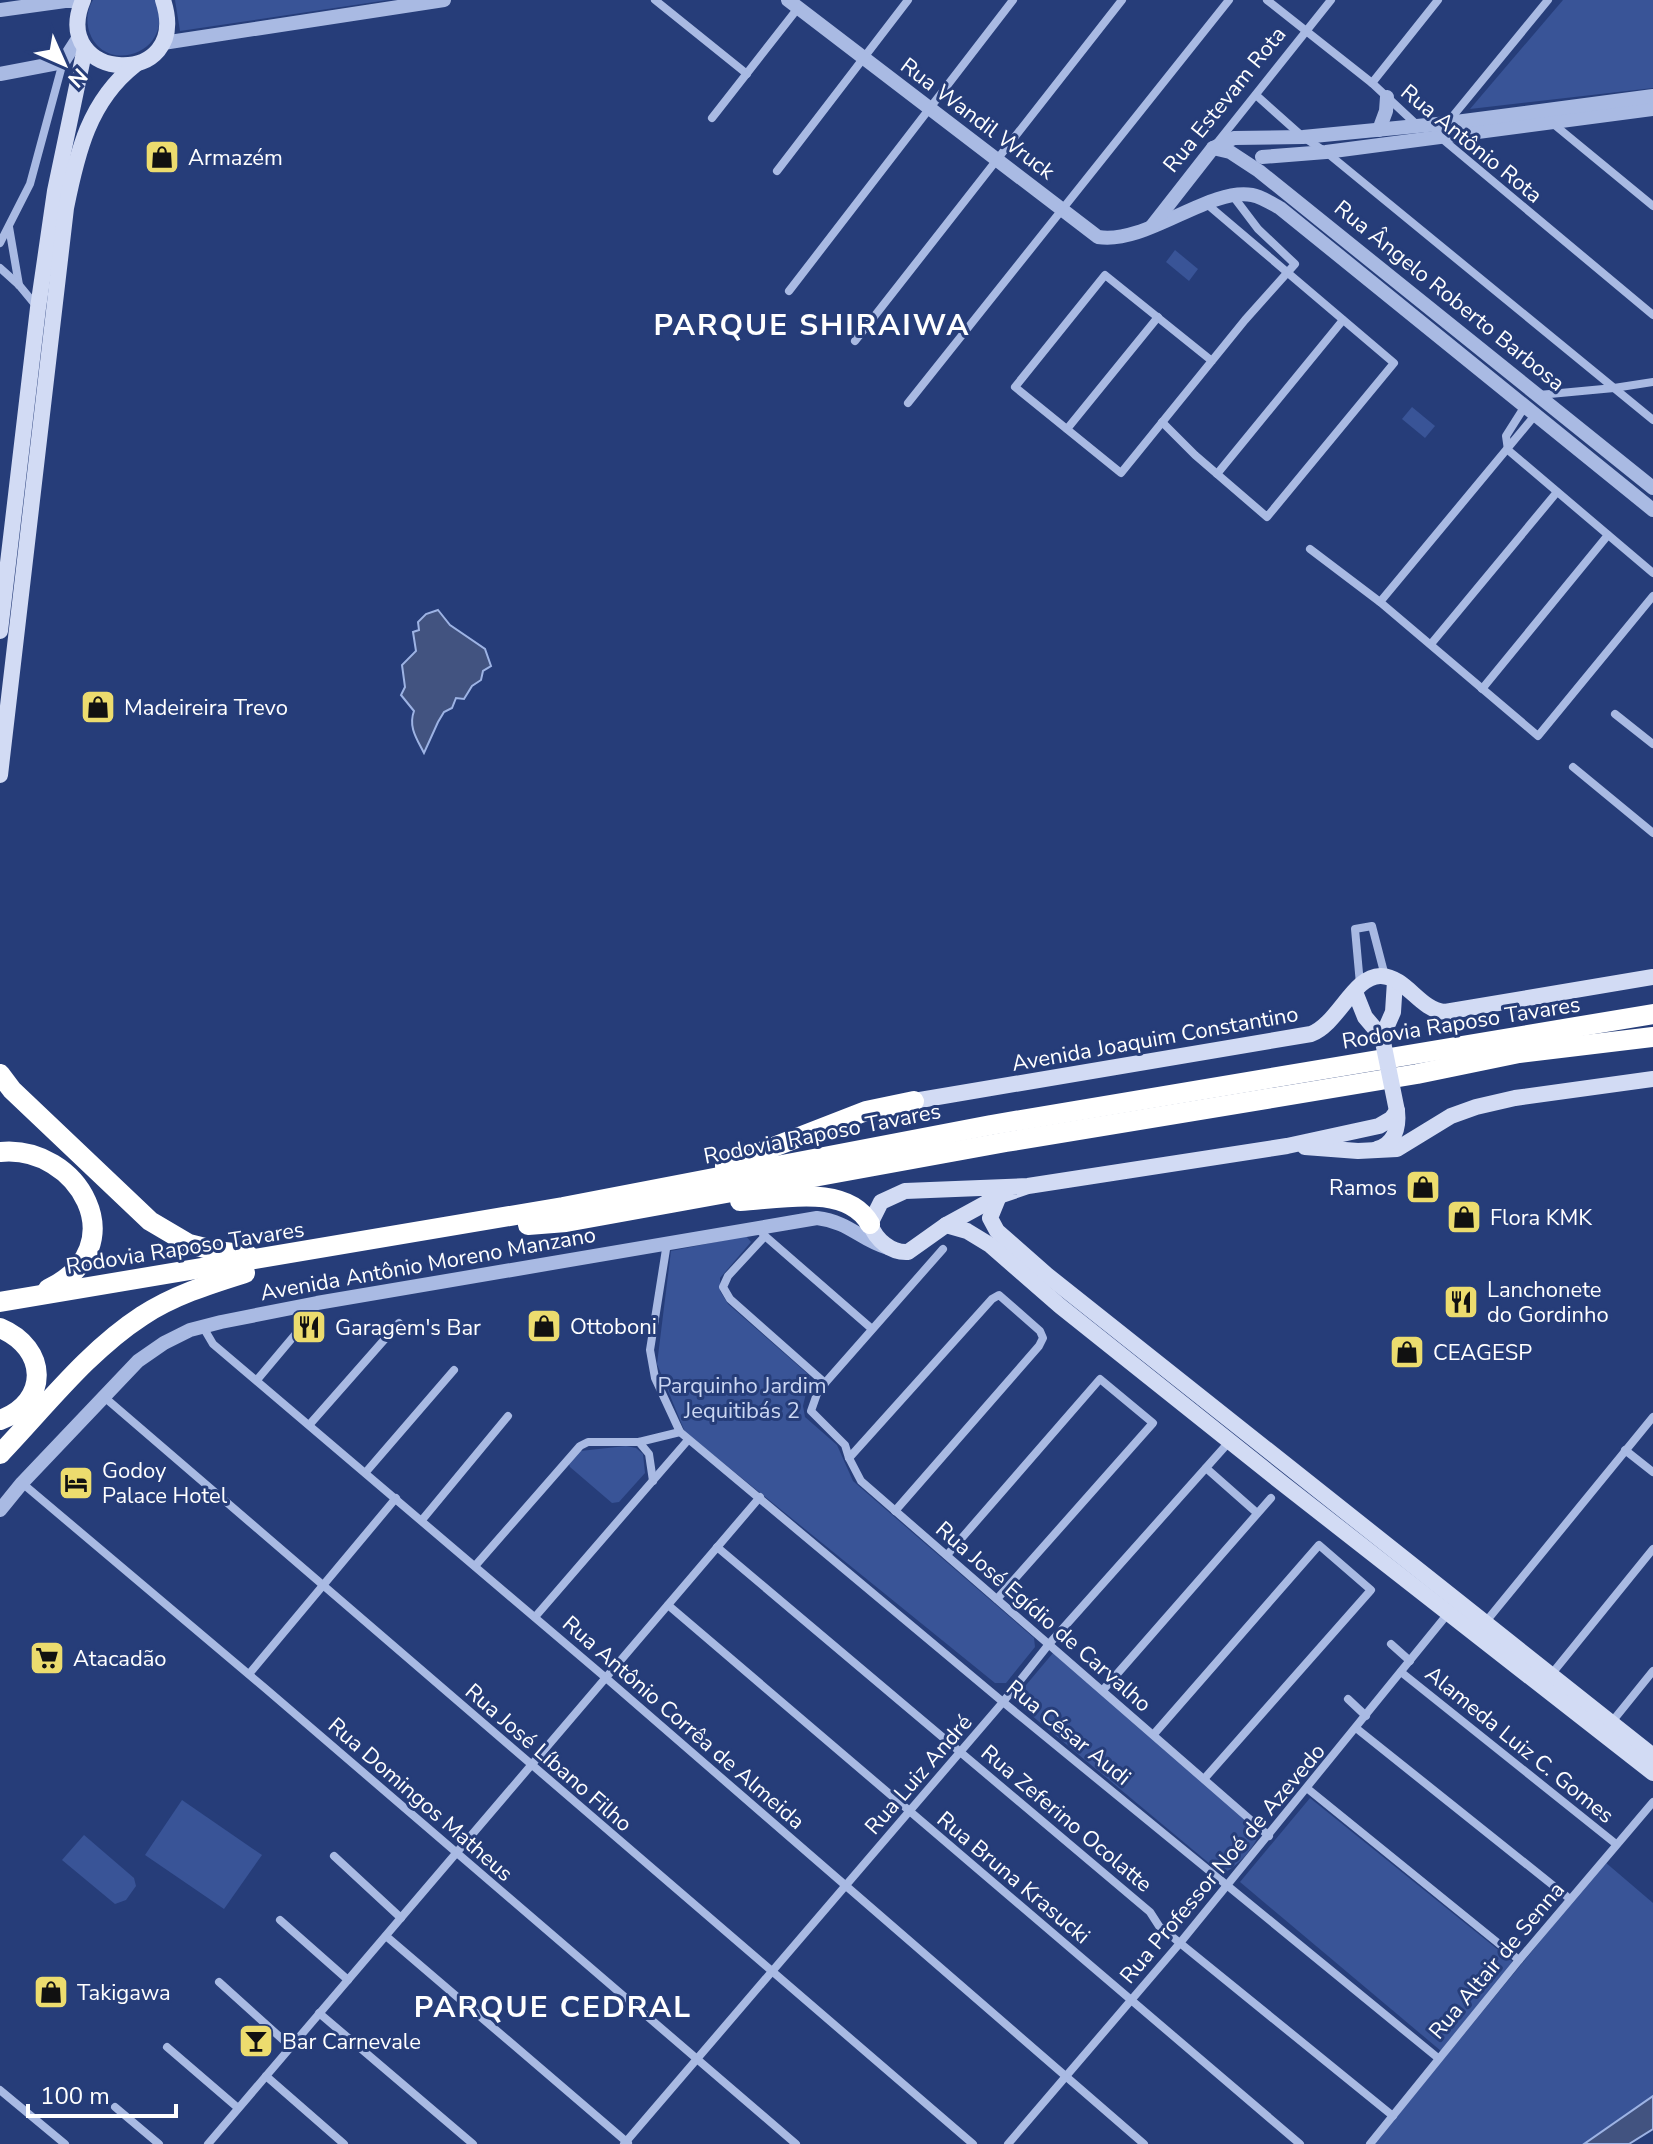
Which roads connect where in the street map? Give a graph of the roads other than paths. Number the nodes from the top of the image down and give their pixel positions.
1 (163, 0) edge
2 (444, 0) edge
3 (655, 0) edge
4 (908, 0) edge
5 (1013, 0) edge
6 (1122, 0) edge
7 (1229, 0) edge
8 (1267, 0) edge
9 (1331, 0) edge
10 (1438, 0) edge
11 (1548, 0) edge
12 (82, 1) edge
13 (793, 4) edge
14 (0, 10) edge
15 (1306, 31) junction
16 (82, 42) junction
17 (163, 43) junction
18 (864, 59) junction
19 (63, 62) junction
20 (135, 65) junction
21 (0, 74) edge
22 (747, 74) junction
23 (1372, 83) junction
24 (1256, 95) junction
25 (1387, 97) junction
26 (1652, 100) edge
27 (931, 108) junction
28 (1538, 111) junction
29 (712, 118) dead end
30 (1448, 123) junction
31 (1552, 123) junction
32 (1416, 124) junction
33 (1379, 130) junction
34 (1265, 137) junction
35 (1303, 137) junction
36 (1440, 137) junction
37 (1213, 148) junction
38 (1326, 152) junction
39 (998, 159) junction
40 (1261, 164) junction
41 (777, 171) dead end
42 (1186, 181) junction
43 (1253, 195) junction
44 (1233, 196) junction
45 (1208, 205) junction
46 (1653, 206) edge
47 (1062, 210) junction
48 (1152, 226) junction
49 (4, 227) edge
50 (0, 243) edge
51 (0, 268) edge
52 (1287, 274) junction
53 (19, 285) junction
54 (789, 291) dead end
55 (38, 308) junction
56 (1653, 315) edge
57 (1158, 317) junction
58 (1343, 320) junction
59 (855, 341) dead end
60 (1212, 361) junction
61 (1653, 382) edge
62 (1614, 388) junction
63 (1539, 395) junction
64 (908, 403) dead end
65 (1530, 410) junction
66 (1653, 420) edge
67 (1162, 422) junction
68 (1067, 429) junction
69 (1508, 450) junction
70 (1217, 474) junction
71 (1653, 488) edge
72 (1557, 492) junction
73 (1653, 510) edge
74 (1608, 535) junction
75 (1310, 549) dead end
76 (1653, 573) edge
77 (1653, 596) edge
78 (1380, 602) junction
79 (0, 631) edge
80 (1431, 644) junction
81 (1482, 689) junction
82 (1615, 714) dead end
83 (1653, 744) edge
84 (1573, 767) dead end
85 (0, 775) edge
86 (1653, 833) edge
87 (1653, 977) edge
88 (1390, 978) junction
89 (1358, 988) junction
90 (1653, 1014) edge
91 (1382, 1037) junction
92 (1653, 1037) edge
93 (0, 1074) edge
94 (1653, 1079) edge
95 (914, 1101) joint
96 (1397, 1111) junction
97 (1287, 1146) junction
98 (1376, 1150) junction
99 (0, 1152) edge
100 (1028, 1186) junction
101 (999, 1196) junction
102 (658, 1197) junction
103 (870, 1224) junction
104 (946, 1225) junction
105 (762, 1232) junction
106 (667, 1243) junction
107 (943, 1249) dead end
108 (895, 1250) junction
109 (288, 1255) junction
110 (245, 1273) junction
111 (32, 1297) junction
112 (0, 1302) edge
113 (317, 1303) junction
114 (0, 1316) edge
115 (399, 1323) dead end
116 (203, 1327) junction
117 (0, 1328) edge
118 (872, 1329) junction
119 (454, 1370) dead end
120 (257, 1380) junction
121 (825, 1383) junction
122 (102, 1396) junction
123 (508, 1416) dead end
124 (1653, 1417) edge
125 (0, 1420) edge
126 (310, 1424) junction
127 (680, 1432) junction
128 (1235, 1435) junction
129 (688, 1440) junction
130 (639, 1442) junction
131 (1625, 1450) junction
132 (0, 1454) edge
133 (849, 1458) junction
134 (1206, 1468) junction
135 (366, 1472) junction
136 (1653, 1472) edge
137 (653, 1481) junction
138 (22, 1483) junction
139 (760, 1497) junction
140 (396, 1498) junction
141 (1271, 1498) dead end
142 (0, 1510) edge
143 (895, 1511) junction
144 (1257, 1513) junction
145 (422, 1520) junction
146 (717, 1547) junction
147 (1653, 1549) edge
148 (947, 1555) junction
149 (475, 1566) junction
150 (322, 1586) junction
151 (997, 1599) junction
152 (668, 1605) junction
153 (1453, 1607) junction
154 (535, 1617) junction
155 (1480, 1628) junction
156 (1049, 1644) junction
157 (1391, 1644) dead end
158 (1410, 1661) junction
159 (1653, 1671) edge
160 (1401, 1672) junction
161 (249, 1674) junction
162 (606, 1678) junction
163 (1547, 1681) junction
164 (1103, 1690) junction
165 (1348, 1699) dead end
166 (1003, 1702) junction
167 (1366, 1716) junction
168 (1356, 1728) junction
169 (1607, 1728) junction
170 (1154, 1734) junction
171 (960, 1752) junction
172 (1653, 1756) edge
173 (531, 1765) junction
174 (1653, 1773) edge
175 (1205, 1778) junction
176 (1308, 1789) junction
177 (1653, 1802) edge
178 (909, 1811) junction
179 (1269, 1836) junction
180 (1616, 1844) junction
181 (457, 1853) junction
182 (334, 1856) dead end
183 (1229, 1885) junction
184 (845, 1886) junction
185 (1570, 1899) junction
186 (401, 1918) junction
187 (280, 1920) dead end
188 (386, 1936) junction
189 (1180, 1943) junction
190 (1519, 1960) junction
191 (772, 1971) junction
192 (348, 1980) junction
193 (219, 1982) dead end
194 (1132, 2000) junction
195 (319, 2013) junction
196 (167, 2047) dead end
197 (291, 2047) junction
198 (1438, 2058) junction
199 (697, 2059) junction
200 (266, 2076) junction
201 (1066, 2077) junction
202 (0, 2090) edge
203 (115, 2107) dead end
204 (238, 2108) junction
205 (1393, 2116) junction
206 (213, 2142) edge
207 (626, 2143) edge
208 (65, 2144) edge
209 (159, 2144) edge
210 (344, 2144) edge
211 (473, 2144) edge
212 (796, 2144) edge
213 (973, 2144) edge
214 (1008, 2144) edge
215 (1144, 2144) edge
216 (1300, 2144) edge
217 (1370, 2144) edge

1 - 17 main road
2 - 17 street
3 - 22 street
4 - 18 street
5 - 27 street
6 - 39 street
7 - 47 street
8 - 15 street, Rua Antônio Rota
9 - 15 street, Rua Estevam Rota
10 - 23 street
11 - 30 street
12 - 14 street
12 - 16 main road
13 - 18 street, Rua Wandil Wruck
13 - 22 street
15 - 23 street, Rua Antônio Rota
15 - 24 street, Rua Estevam Rota
16 - 19 street
16 - 20 main road
16 - 55 main road
17 - 20 main road
18 - 27 street, Rua Wandil Wruck
18 - 41 street
19 - 21 street
19 - 49 street
20 - 85 main road
22 - 29 street
23 - 25 street, Rua Antônio Rota
24 - 35 street, Rua Ângelo Roberto Barbosa
24 - 37 street, Rua Estevam Rota
25 - 32 street, Rua Antônio Rota
25 - 33 street
26 - 28 street
26 - 31 street
27 - 39 street, Rua Wandil Wruck
27 - 54 street
28 - 30 street
28 - 31 street
30 - 32 street
30 - 36 street
31 - 36 street
31 - 46 street
32 - 33 street
32 - 36 street, Rua Antônio Rota
33 - 35 street
34 - 35 street
34 - 37 street
34 - 40 street
35 - 38 street, Rua Ângelo Roberto Barbosa
36 - 38 street
36 - 56 street, Rua Antônio Rota
37 - 40 street, Rua Ângelo Roberto Barbosa
37 - 42 street, Rua Estevam Rota
38 - 40 street
38 - 62 street, Rua Ângelo Roberto Barbosa
39 - 47 street, Rua Wandil Wruck
39 - 59 street
40 - 43 street
40 - 63 street, Rua Ângelo Roberto Barbosa
42 - 45 street
42 - 48 street, Rua Estevam Rota
43 - 44 street, Rua Wandil Wruck
43 - 65 street
44 - 45 street, Rua Wandil Wruck
44 - 52 street
45 - 48 street, Rua Wandil Wruck
45 - 52 street
47 - 48 street, Rua Wandil Wruck
47 - 64 street
49 - 50 street
49 - 53 street
51 - 53 street
52 - 58 street
52 - 60 street
53 - 55 street
55 - 79 main road
57 - 60 street
57 - 68 street
57 - 68 street
58 - 70 street
58 - 70 street
60 - 67 street
61 - 62 street
62 - 63 street
62 - 66 street, Rua Ângelo Roberto Barbosa
63 - 71 street, Rua Ângelo Roberto Barbosa
65 - 69 street
65 - 69 street
65 - 73 street
67 - 68 street
67 - 70 street
69 - 72 street
69 - 78 street
72 - 74 street
72 - 80 street
74 - 76 street
74 - 81 street
75 - 78 street
77 - 81 street
78 - 80 street
80 - 81 street
82 - 83 street
84 - 86 street
87 - 88 main road
88 - 89 main road
88 - 89 street
88 - 91 main road
89 - 91 main road
89 - 95 main road, Avenida Joaquim Constantino
90 - 102 highway, Rodovia Raposo Tavares
91 - 96 main road, bridge
92 - 102 highway, Rodovia Raposo Tavares
93 - 109 highway
94 - 98 main road
95 - 102 highway
96 - 97 main road
96 - 98 main road
97 - 98 main road
97 - 100 main road
99 - 111 highway
100 - 101 main road
100 - 103 main road
101 - 104 main road
101 - 128 main road
102 - 103 highway
102 - 109 highway, Rodovia Raposo Tavares
102 - 110 highway, Rodovia Raposo Tavares
103 - 108 main road
104 - 108 main road
104 - 128 main road
105 - 106 street, Avenida Antônio Moreno Manzano
105 - 108 street, Avenida Antônio Moreno Manzano
105 - 118 street
105 - 121 street
106 - 113 street, Avenida Antônio Moreno Manzano
106 - 127 street
107 - 118 street
109 - 111 highway, Rodovia Raposo Tavares
110 - 114 highway, Rodovia Raposo Tavares
110 - 132 highway
111 - 112 highway, Rodovia Raposo Tavares
113 - 116 street, Avenida Antônio Moreno Manzano
113 - 120 street
115 - 126 street
116 - 120 street, Rua Antônio Corrêa de Almeida
116 - 122 street, Avenida Antônio Moreno Manzano
117 - 125 highway
118 - 121 street
119 - 135 street
120 - 126 street, Rua Antônio Corrêa de Almeida
121 - 133 street, Rua José Egídio de Carvalho
122 - 138 street, Avenida Antônio Moreno Manzano
122 - 150 street, Rua José Líbano Filho
123 - 145 street
124 - 131 street
126 - 135 street, Rua Antônio Corrêa de Almeida
127 - 129 street, Rua César Audi
127 - 130 street
128 - 134 street, Rua Luiz André
128 - 153 main road
129 - 137 street
129 - 139 street, Rua César Audi
130 - 137 street
130 - 149 street
131 - 136 street
131 - 155 street
133 - 143 street, Rua José Egídio de Carvalho
133 - 143 street
134 - 144 street
134 - 156 street, Rua Luiz André
135 - 140 street, Rua Antônio Corrêa de Almeida
137 - 154 street
138 - 142 street, Avenida Antônio Moreno Manzano
138 - 161 street, Rua Domingos Matheus
139 - 146 street
139 - 166 street, Rua César Audi
140 - 145 street, Rua Antônio Corrêa de Almeida
140 - 150 street
141 - 144 street
143 - 148 street, Rua José Egídio de Carvalho
144 - 164 street
145 - 149 street, Rua Antônio Corrêa de Almeida
146 - 152 street
146 - 171 street, Rua Zeferino Ocolatte
147 - 163 street
148 - 151 street, Rua José Egídio de Carvalho
148 - 151 street
149 - 154 street, Rua Antônio Corrêa de Almeida
150 - 161 street
150 - 173 street, Rua José Líbano Filho
151 - 156 street, Rua José Egídio de Carvalho
152 - 162 street
152 - 178 street, Rua Bruna Krasucki
153 - 155 main road
153 - 158 street, Rua Professor Noé de Azevedo
154 - 162 street, Rua Antônio Corrêa de Almeida
155 - 163 main road
156 - 164 street, Rua José Egídio de Carvalho
156 - 166 street, Rua Luiz André
157 - 158 street
158 - 160 street, Rua Professor Noé de Azevedo
159 - 169 street
160 - 167 street, Rua Professor Noé de Azevedo
160 - 180 street, Alameda Luiz C. Gomes
161 - 181 street, Rua Domingos Matheus
162 - 173 street
162 - 184 street, Rua Antônio Corrêa de Almeida
163 - 169 main road
164 - 170 street, Rua José Egídio de Carvalho
165 - 167 street
166 - 171 street, Rua Luiz André
166 - 183 street, Rua César Audi
167 - 168 street, Rua Professor Noé de Azevedo
168 - 176 street, Rua Professor Noé de Azevedo
168 - 185 street
169 - 172 main road
169 - 174 main road
170 - 175 street, Rua José Egídio de Carvalho
170 - 175 street
171 - 178 street, Rua Luiz André
171 - 189 street, Rua Zeferino Ocolatte
173 - 181 street
173 - 191 street, Rua José Líbano Filho
175 - 179 street, Rua José Egídio de Carvalho
176 - 179 street, Rua Professor Noé de Azevedo
176 - 190 street
177 - 180 street, Rua Altair de Senna
178 - 184 street, Rua Luiz André
178 - 194 street, Rua Bruna Krasucki
179 - 183 street, Rua Professor Noé de Azevedo
180 - 185 street, Rua Altair de Senna
181 - 186 street
181 - 199 street, Rua Domingos Matheus
182 - 186 street
183 - 189 street, Rua Professor Noé de Azevedo
183 - 198 street, Rua César Audi
184 - 191 street, Rua Luiz André
184 - 201 street, Rua Antônio Corrêa de Almeida
185 - 190 street, Rua Altair de Senna
186 - 188 street
187 - 192 street
188 - 192 street
188 - 207 street
189 - 194 street, Rua Professor Noé de Azevedo
189 - 205 street, Rua Zeferino Ocolatte
190 - 198 street, Rua Altair de Senna
191 - 199 street, Rua Luiz André
191 - 213 street, Rua José Líbano Filho
192 - 195 street
193 - 197 street
194 - 201 street, Rua Professor Noé de Azevedo
194 - 216 street, Rua Bruna Krasucki
195 - 197 street
195 - 211 street
196 - 204 street
197 - 200 street
198 - 205 street, Rua Altair de Senna
199 - 207 street, Rua Luiz André
199 - 212 street, Rua Domingos Matheus
200 - 204 street
200 - 210 street
201 - 214 street, Rua Professor Noé de Azevedo
201 - 215 street, Rua Antônio Corrêa de Almeida
202 - 208 street
203 - 209 street
204 - 206 street
205 - 217 street, Rua Altair de Senna

